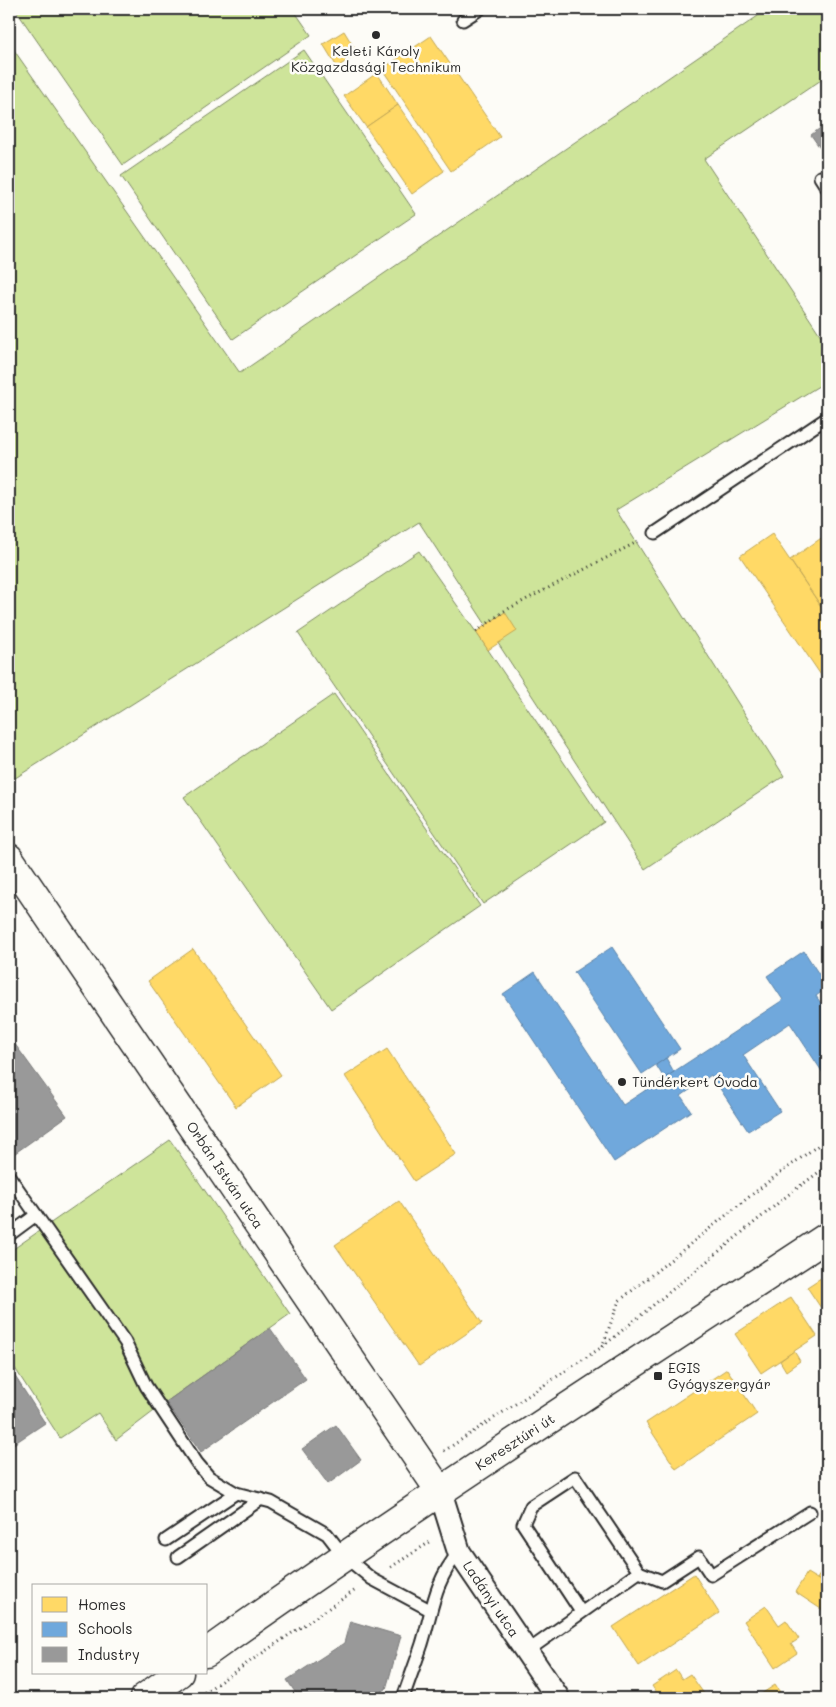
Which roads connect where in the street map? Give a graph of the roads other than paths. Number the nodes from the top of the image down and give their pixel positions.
1 (480, 9) edge
2 (463, 20) dead end
3 (820, 177) dead end
4 (827, 188) edge
5 (827, 418) edge
6 (655, 533) road end
7 (9, 858) edge
8 (9, 1176) edge
9 (36, 1215) junction
10 (9, 1234) edge
11 (827, 1237) edge
12 (440, 1491) junction
13 (236, 1493) junction
14 (261, 1499) junction
15 (810, 1512) dead end
16 (166, 1540) dead end
17 (459, 1552) junction
18 (344, 1556) junction
19 (178, 1557) dead end
20 (639, 1572) junction
21 (430, 1610) junction
22 (581, 1612) junction
23 (208, 1652) edge
24 (526, 1652) junction
25 (178, 1674) edge
26 (144, 1698) edge
27 (403, 1698) edge
28 (558, 1698) edge

1 - 2 lane
3 - 4 lane
5 - 6 lane
7 - 12 main road, Orbán István utca
8 - 9 lane
9 - 10 lane
9 - 13 lane
11 - 12 main road, Keresztúri út
12 - 17 street, Ladányi utca
12 - 18 main road, Keresztúri út
13 - 14 lane
13 - 16 lane
14 - 18 lane
14 - 19 lane
15 - 20 lane
17 - 21 lane
17 - 24 street, Ladányi utca
18 - 21 lane
18 - 23 main road, Keresztúri út
20 - 22 lane
20 - 22 lane
21 - 27 lane
22 - 24 lane
24 - 28 street, Ladányi utca
25 - 26 main road

